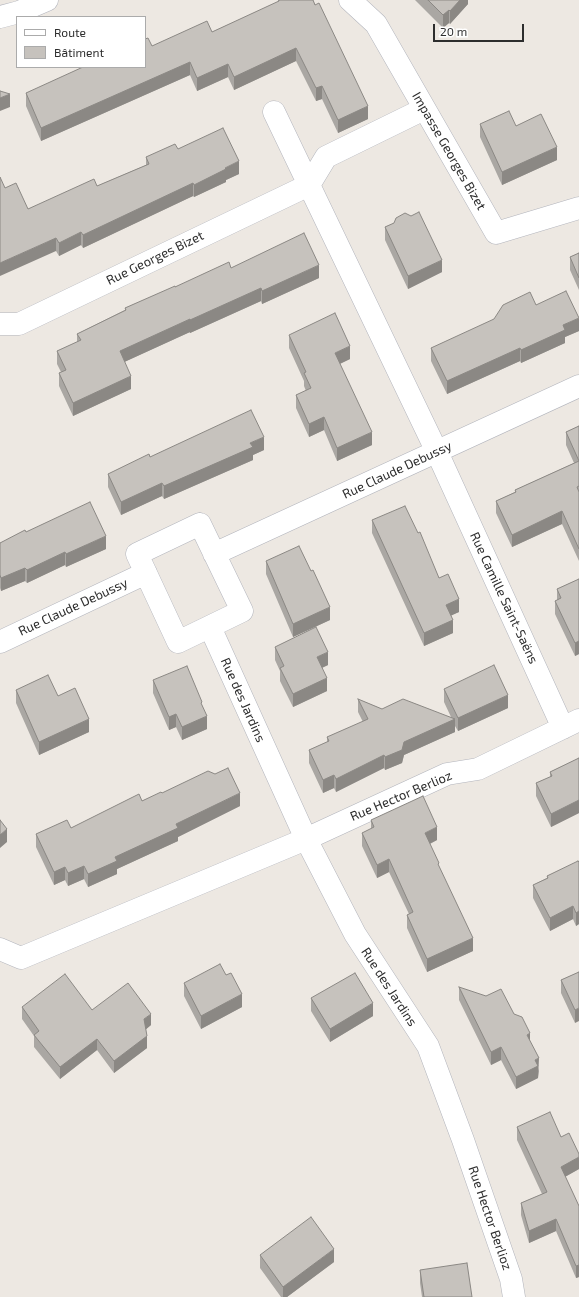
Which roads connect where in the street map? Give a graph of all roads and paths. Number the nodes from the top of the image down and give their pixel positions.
1 (47, 0) edge
2 (350, 0) edge
3 (0, 17) edge
4 (424, 109) junction
5 (274, 112) dead end
6 (309, 185) junction
7 (579, 208) edge
8 (0, 324) edge
9 (579, 386) edge
10 (437, 452) junction
11 (214, 554) junction
12 (146, 573) junction
13 (210, 627) junction
14 (0, 642) edge
15 (571, 724) edge
16 (306, 839) junction
17 (0, 949) edge
18 (463, 1140) joint
19 (514, 1297) edge

1 - 3 street
2 - 4 street, Impasse Georges Bizet
4 - 6 street
4 - 7 street, Impasse Georges Bizet
5 - 6 street
6 - 8 street, Rue Georges Bizet
6 - 10 street
9 - 10 street, Rue Claude Debussy
10 - 11 street, Rue Claude Debussy
10 - 15 street, Rue Camille Saint-Saëns
11 - 12 street
11 - 13 street
12 - 13 street
12 - 14 street, Rue Claude Debussy
13 - 16 street, Rue des Jardins
15 - 16 street, Rue Hector Berlioz
16 - 17 street
16 - 18 street, Rue des Jardins
18 - 19 street, Rue Hector Berlioz

